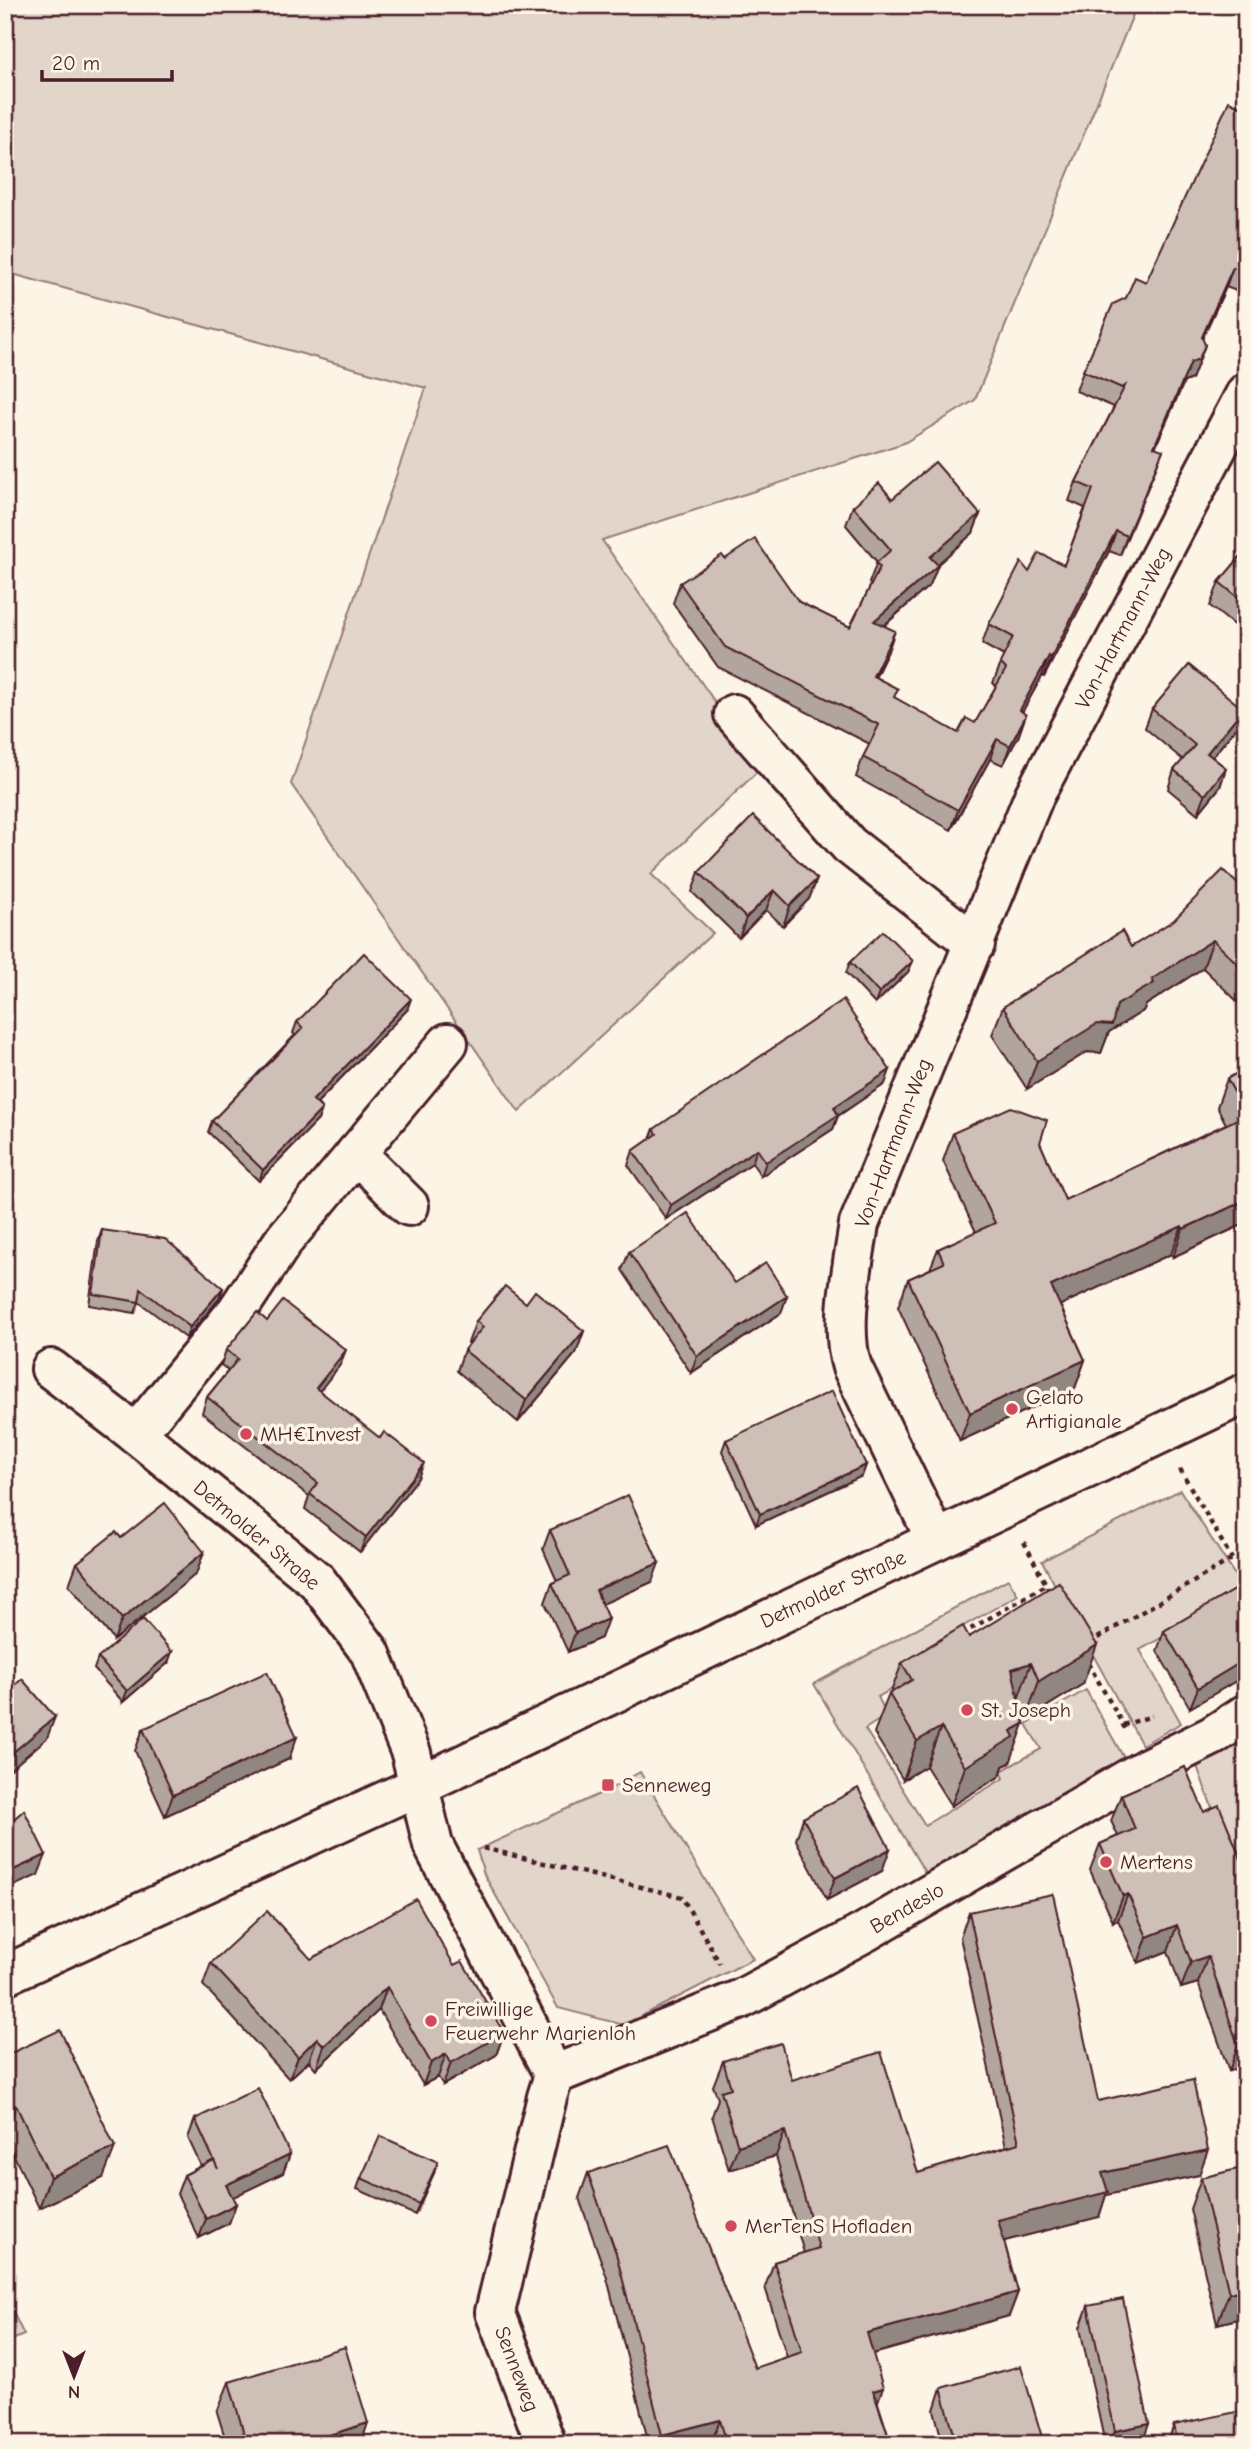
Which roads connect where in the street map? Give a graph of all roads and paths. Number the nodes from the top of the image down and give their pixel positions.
1 (1246, 393) edge
2 (734, 714) dead end
3 (975, 944) junction
4 (448, 1043) dead end
5 (356, 1153) junction
6 (409, 1206) dead end
7 (51, 1369) dead end
8 (1246, 1392) edge
9 (136, 1434) junction
10 (1178, 1466) dead end
11 (1021, 1535) dead end
12 (936, 1541) junction
13 (1232, 1559) junction
14 (1246, 1559) edge
15 (1046, 1584) junction
16 (1051, 1595) edge
17 (956, 1638) edge
18 (1079, 1649) edge
19 (1086, 1660) edge
20 (1246, 1714) edge
21 (1123, 1725) dead end
22 (420, 1785) junction
23 (433, 1845) junction
24 (5, 1975) edge
25 (741, 1999) junction
26 (554, 2075) junction
27 (546, 2444) edge

1 - 3 street, Von-Hartmann-Weg
2 - 3 street
3 - 12 street, Von-Hartmann-Weg
4 - 5 street
5 - 6 street
5 - 9 street
7 - 9 street, Detmolder Straße
8 - 12 street, Detmolder Straße
9 - 22 street, Detmolder Straße
10 - 13 path
11 - 15 path
12 - 22 street, Detmolder Straße
13 - 14 path
13 - 18 path
15 - 16 path
15 - 17 path
19 - 21 path
20 - 25 street, Bendeslo
22 - 23 street
22 - 24 street, Detmolder Straße
23 - 25 path
23 - 26 street
25 - 26 street, Bendeslo
26 - 27 street, Senneweg

